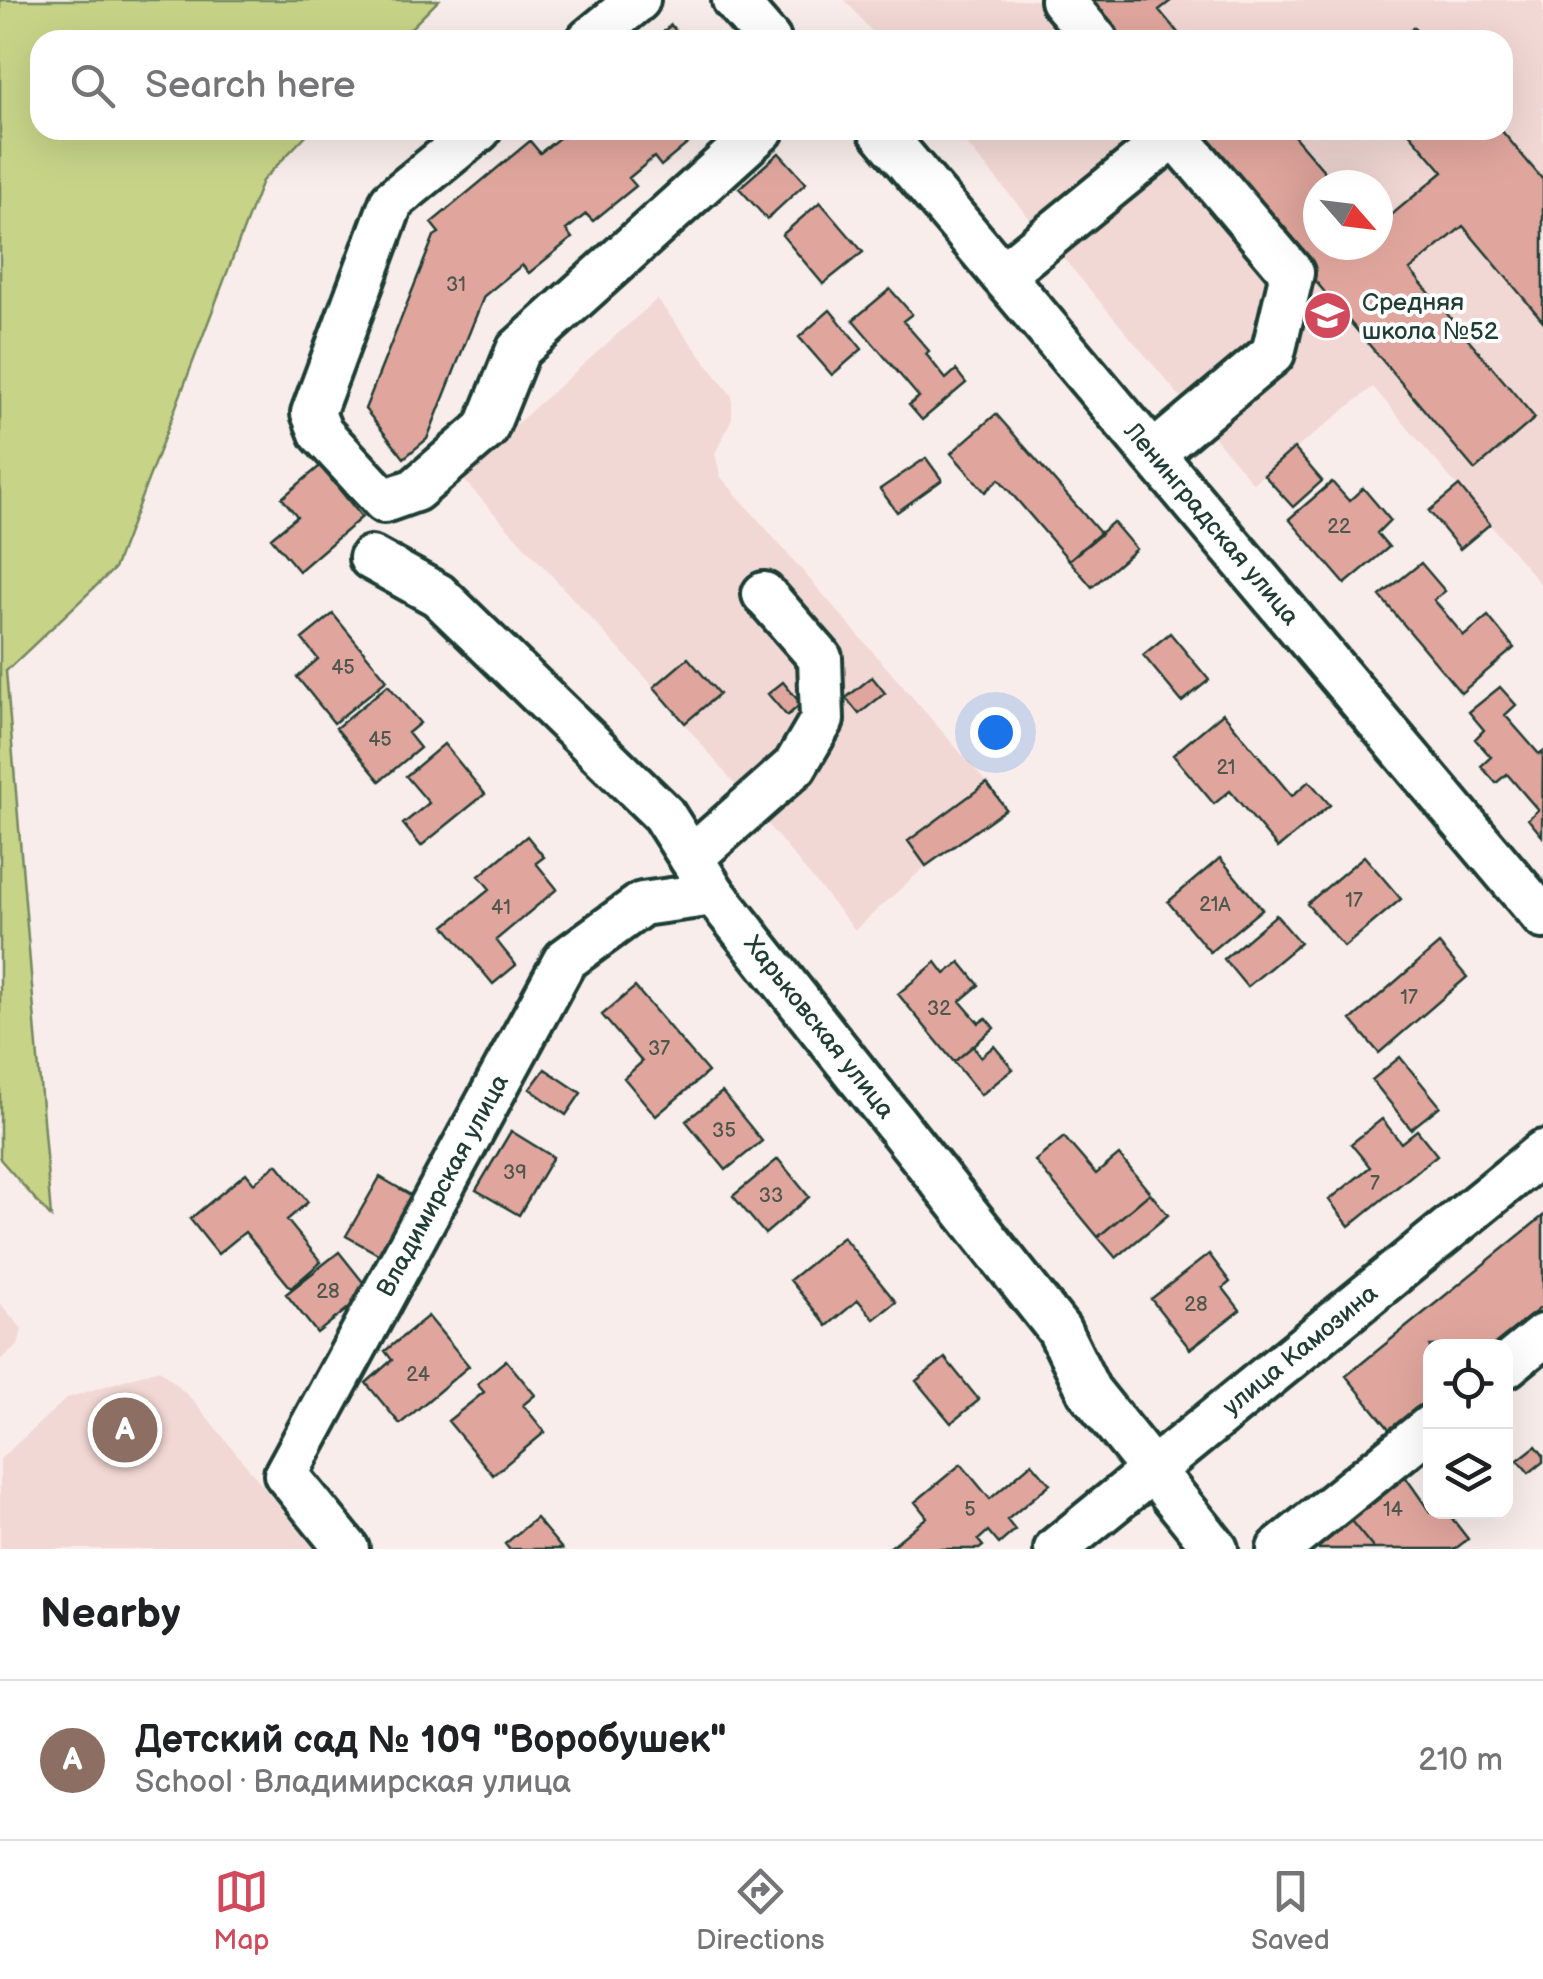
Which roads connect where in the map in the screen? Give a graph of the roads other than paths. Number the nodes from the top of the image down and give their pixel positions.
1 (638, 0) edge
2 (734, 0) edge
3 (1062, 0) edge
4 (602, 30) edge
5 (760, 30) edge
6 (1088, 30) edge
7 (467, 140) edge
8 (751, 140) edge
9 (888, 140) edge
10 (1163, 140) edge
11 (1180, 140) edge
12 (1002, 275) junction
13 (1153, 454) junction
14 (372, 558) dead end
15 (764, 594) dead end
16 (691, 858) junction
17 (714, 894) junction
18 (1543, 918) edge
19 (1543, 1152) edge
20 (1543, 1336) edge
21 (1513, 1360) edge
22 (1428, 1429) edge
23 (1152, 1472) junction
24 (347, 1549) edge
25 (1056, 1549) edge
26 (1216, 1549) edge
27 (1279, 1549) edge

1 - 4 street
2 - 5 street
3 - 6 street
7 - 8 street
9 - 12 street, Ленинградская улица
10 - 12 street
11 - 13 street
12 - 13 street, Ленинградская улица
13 - 18 street, Ленинградская улица
14 - 16 street, Харьковская улица
15 - 16 street
16 - 17 street, Харьковская улица
17 - 23 street, Харьковская улица
17 - 24 street, Владимирская улица
19 - 23 street, улица Камозина
20 - 21 street
22 - 27 street
23 - 25 street, улица Камозина
23 - 26 street, Харьковская улица

